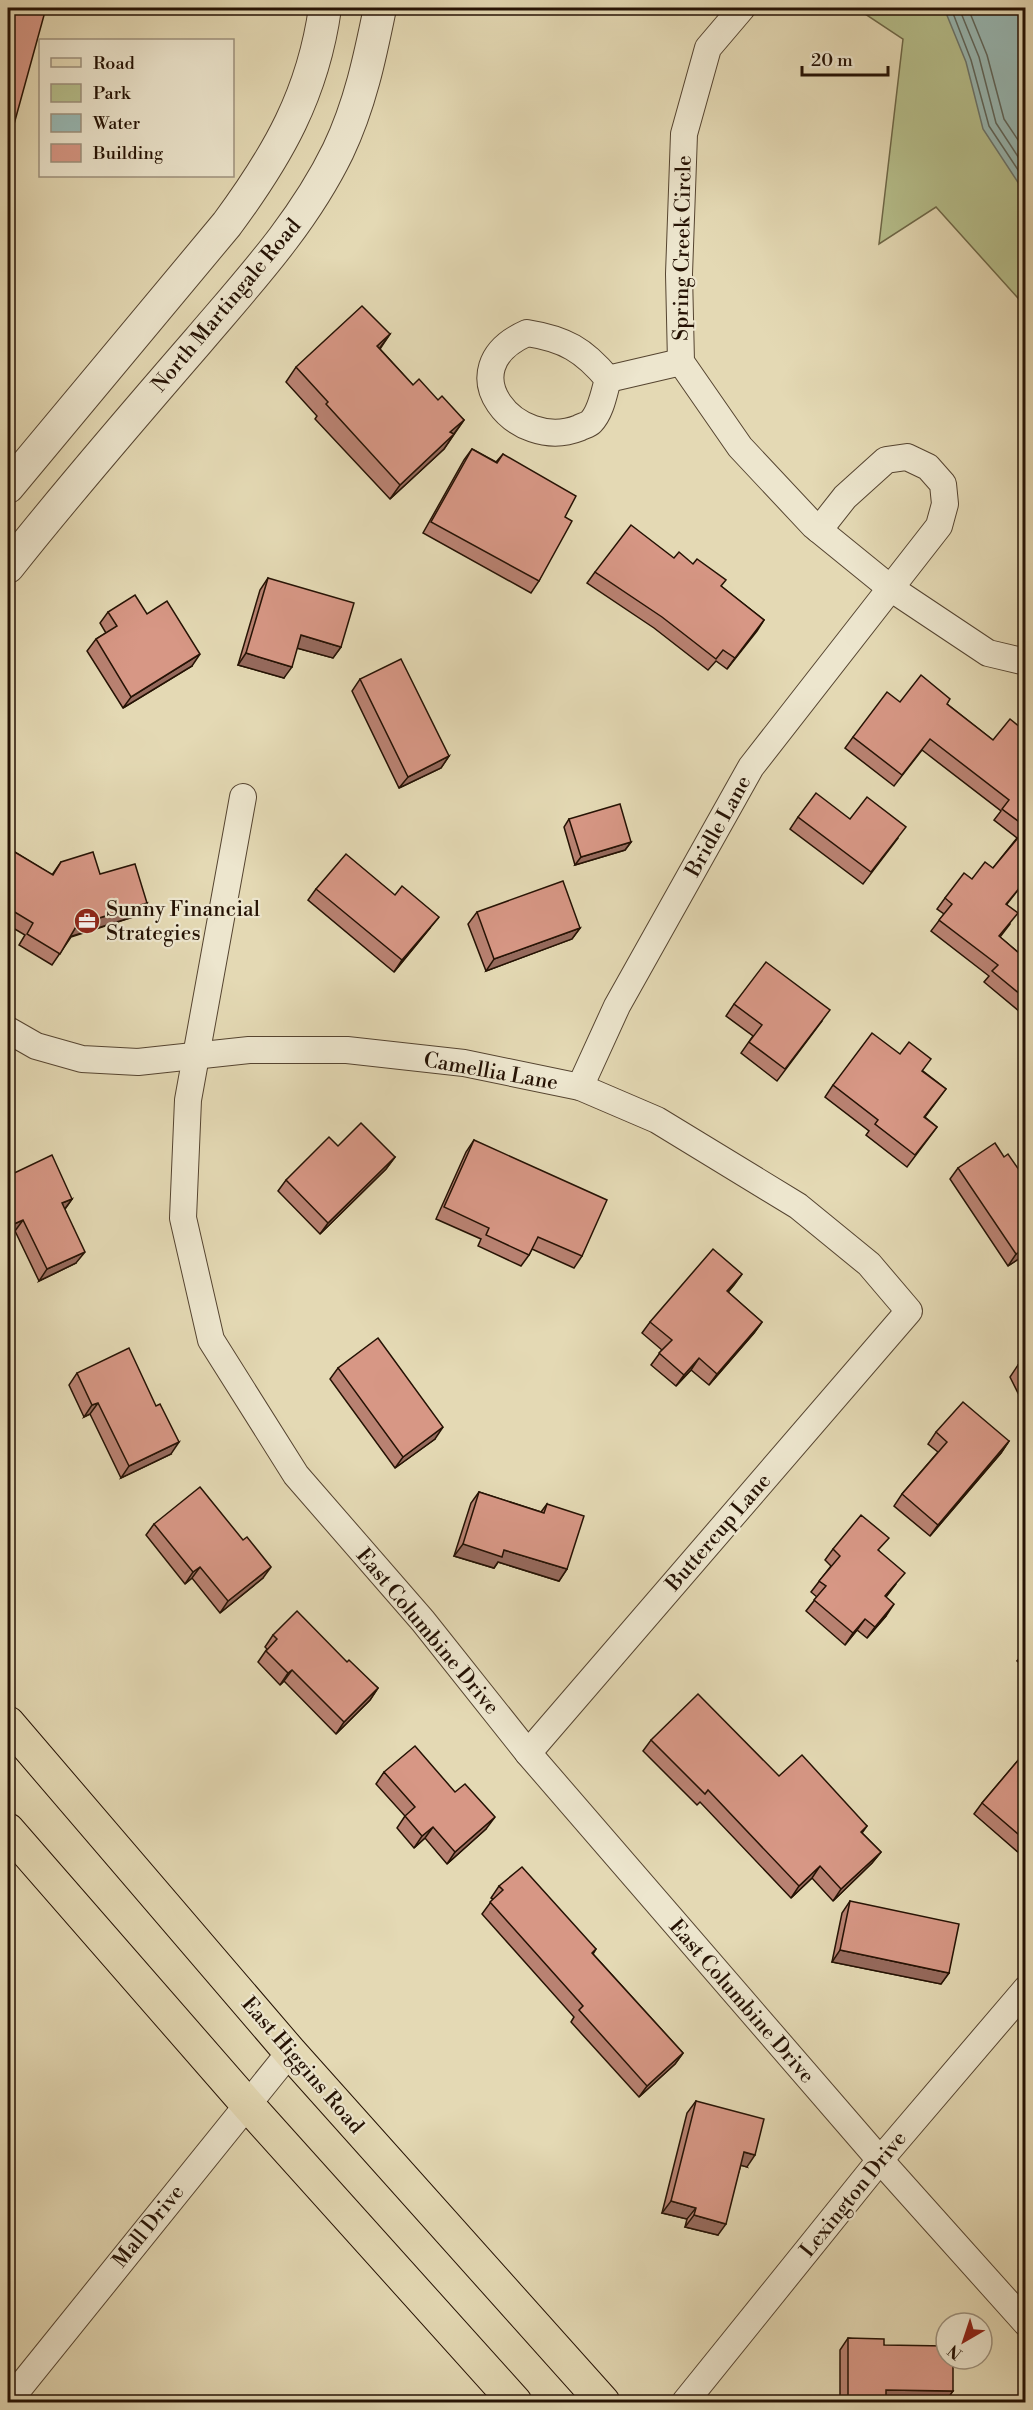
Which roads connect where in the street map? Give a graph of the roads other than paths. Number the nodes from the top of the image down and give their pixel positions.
1 (325, 8) edge
2 (380, 8) edge
3 (742, 8) edge
4 (681, 362) junction
5 (608, 379) junction
6 (8, 487) edge
7 (819, 530) junction
8 (8, 567) edge
9 (889, 587) junction
10 (1026, 662) edge
11 (243, 797) dead end
12 (8, 1030) edge
13 (194, 1057) junction
14 (580, 1087) junction
15 (909, 1311) joint
16 (8, 1724) edge
17 (528, 1754) junction
18 (8, 1830) edge
19 (1026, 1989) edge
20 (290, 2052) junction
21 (247, 2104) junction
22 (880, 2160) junction
23 (1026, 2323) edge
24 (8, 2402) edge
25 (515, 2403) edge
26 (603, 2403) edge
27 (685, 2403) edge

1 - 6 street
2 - 8 street, North Martingale Road
3 - 4 street, Spring Creek Circle
4 - 5 street
4 - 7 street, Spring Creek Circle
5 - 5 street
7 - 9 street, Spring Creek Circle
7 - 9 street, Bridle Lane
9 - 10 street, Spring Creek Circle
9 - 14 street, Bridle Lane
11 - 13 street, East Columbine Drive
12 - 13 street, Camellia Lane
13 - 14 street, Camellia Lane
13 - 17 street, East Columbine Drive
14 - 15 street, Camellia Lane
15 - 17 street, Buttercup Lane
16 - 20 main road, East Higgins Road
17 - 22 street, East Columbine Drive
18 - 21 main road
19 - 22 street, Lexington Drive
20 - 21 street, Mall Drive
20 - 26 main road, East Higgins Road
21 - 24 street, Mall Drive
21 - 25 main road
22 - 23 street, East Columbine Drive
22 - 27 street, Lexington Drive

